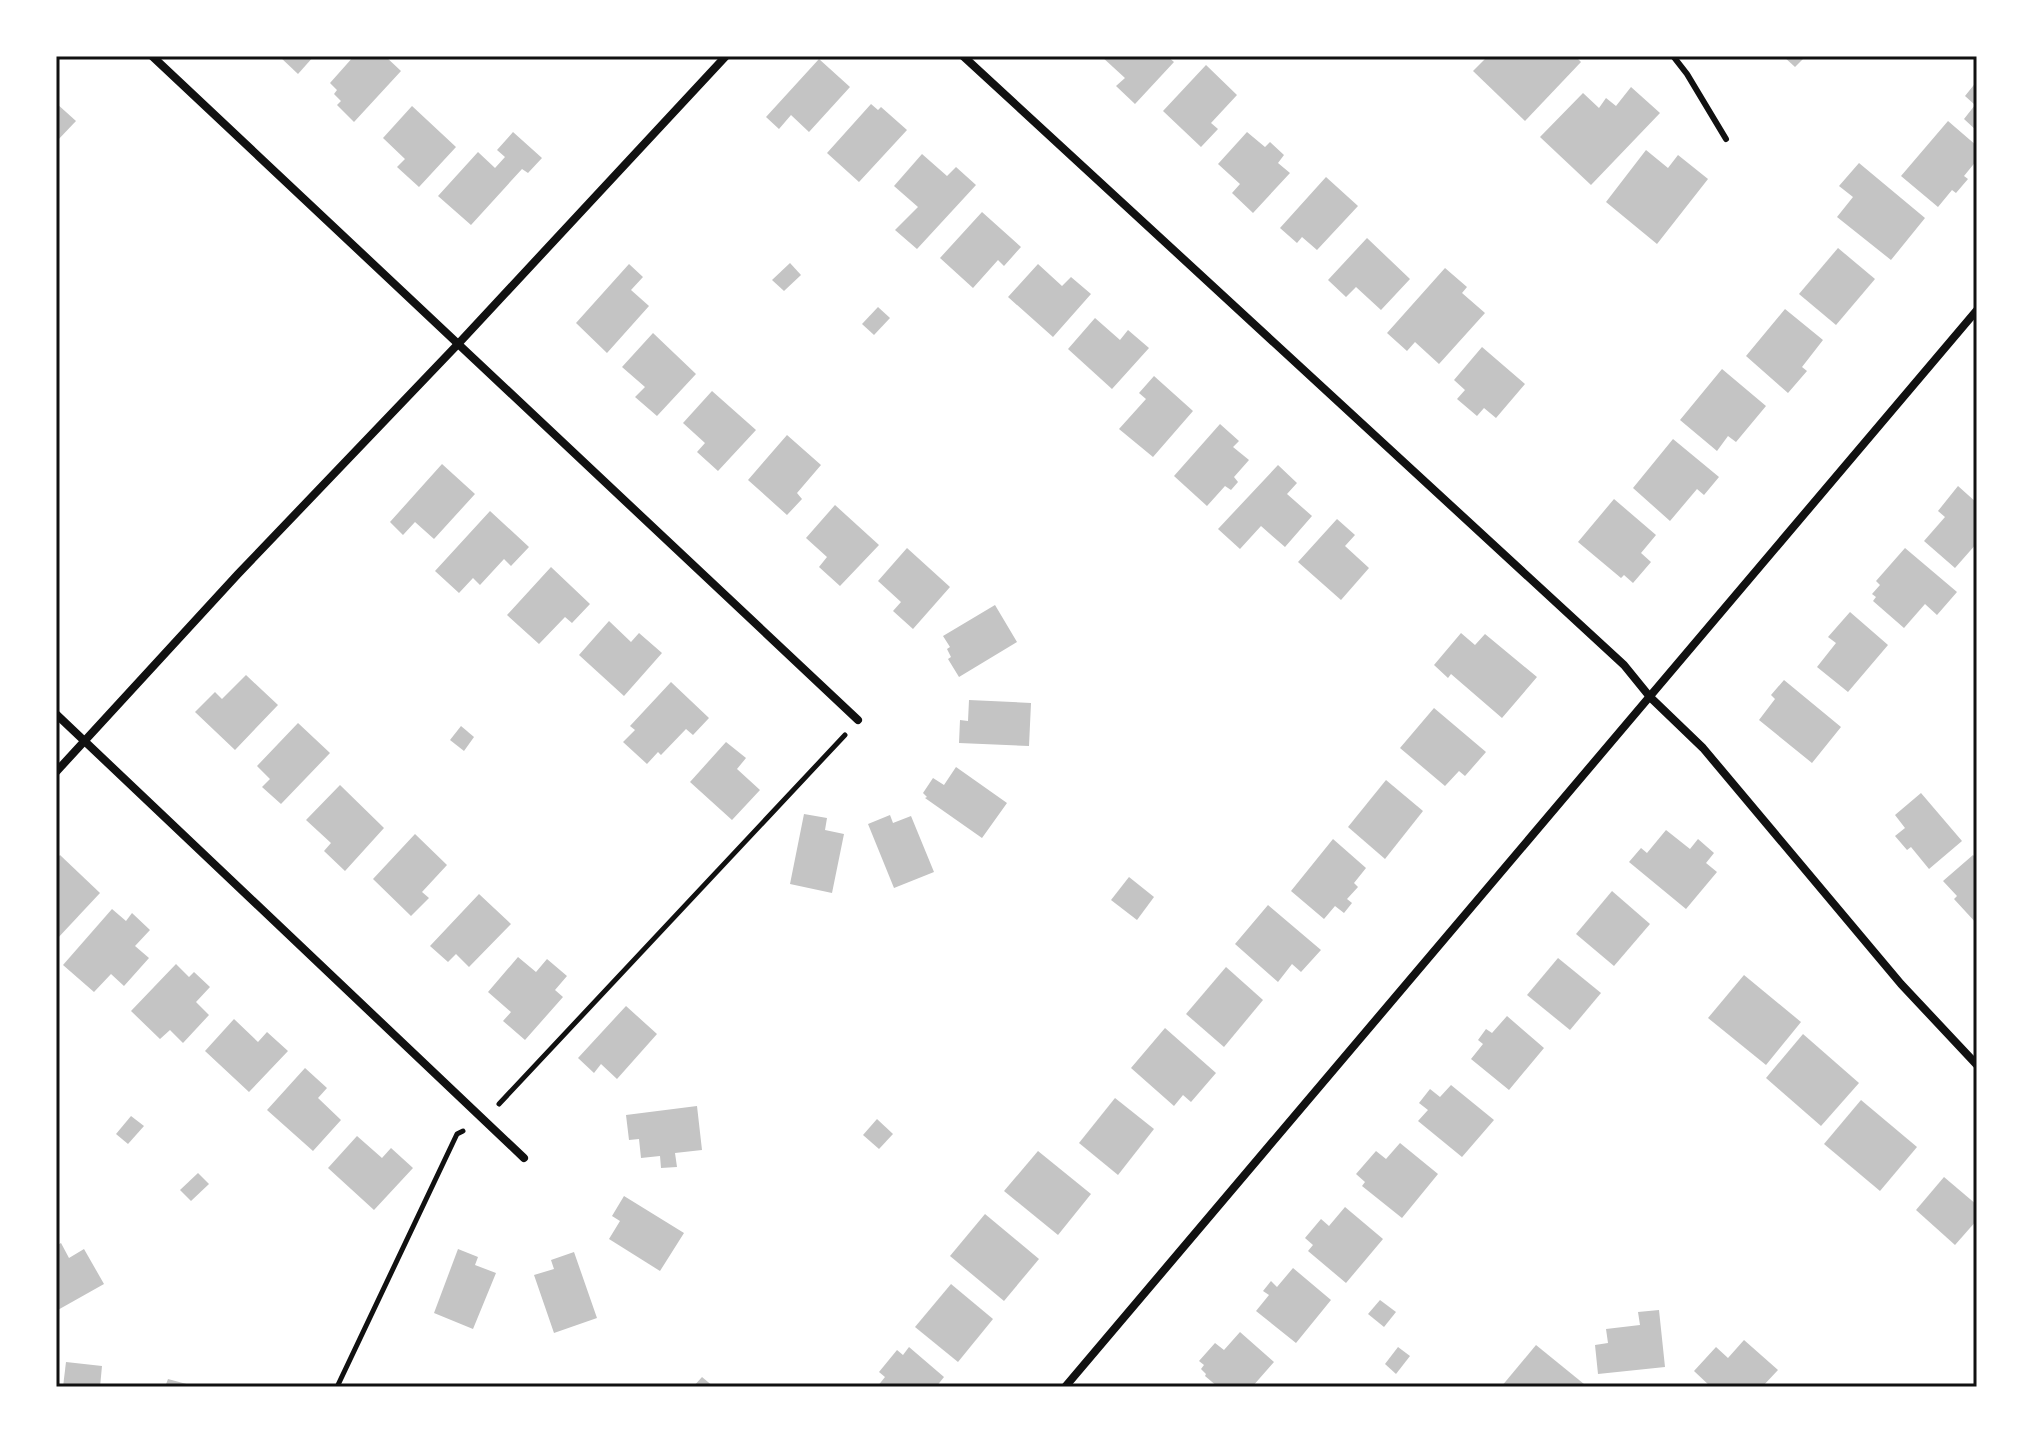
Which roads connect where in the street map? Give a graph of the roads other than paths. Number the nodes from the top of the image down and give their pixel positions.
1 (152, 56) edge
2 (726, 56) edge
3 (963, 56) edge
4 (1673, 56) edge
5 (1726, 139) dead end
6 (1977, 310) edge
7 (459, 343) junction
8 (1650, 697) junction
9 (56, 714) edge
10 (858, 720) road end
11 (85, 741) junction
12 (56, 772) edge
13 (1977, 1065) edge
14 (524, 1158) dead end
15 (1065, 1387) edge

1 - 7 street
2 - 7 street
3 - 8 street
4 - 5 lane
6 - 8 street
7 - 10 street
7 - 11 street
8 - 13 street
8 - 15 street
9 - 11 street
11 - 12 street
11 - 14 street

